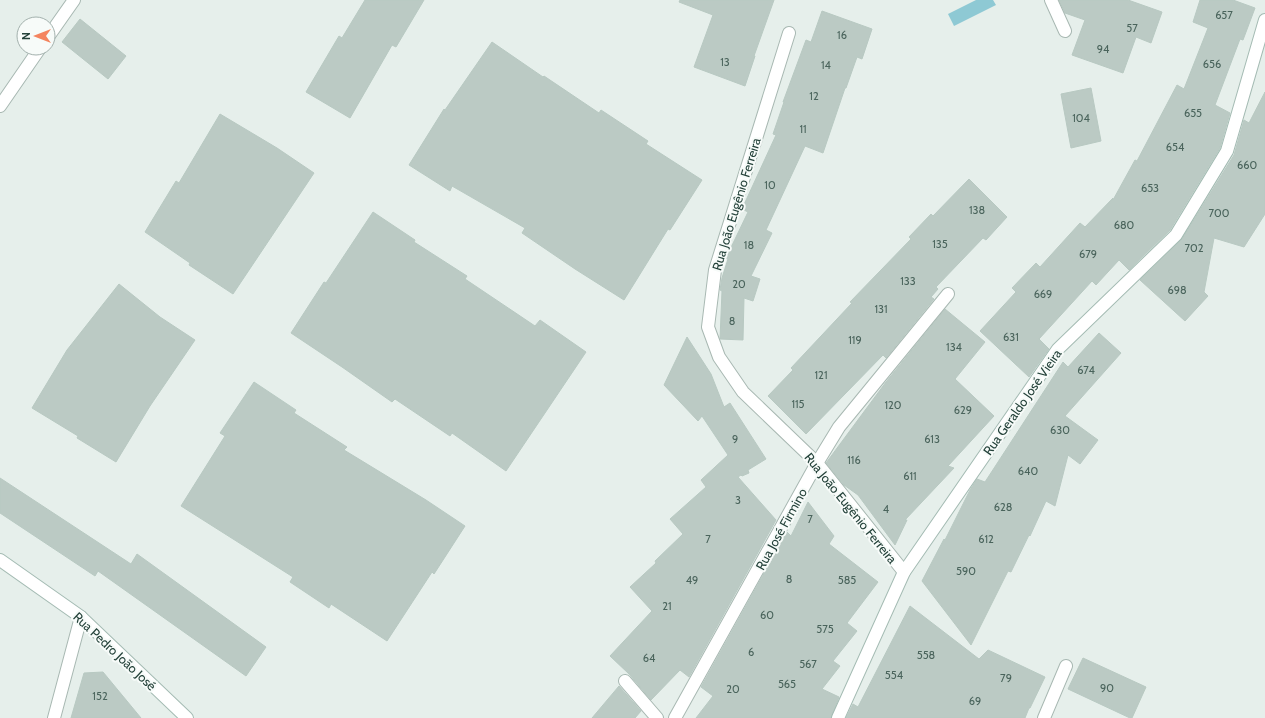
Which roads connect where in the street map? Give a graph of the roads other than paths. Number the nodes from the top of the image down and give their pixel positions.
1 (74, 0) edge
2 (1051, 0) edge
3 (1265, 20) edge
4 (56, 26) edge
5 (1065, 31) dead end
6 (789, 33) dead end
7 (34, 56) edge
8 (0, 106) edge
9 (948, 294) dead end
10 (817, 463) junction
11 (0, 560) edge
12 (904, 572) junction
13 (81, 617) junction
14 (1066, 666) dead end
15 (625, 681) dead end
16 (54, 718) edge
17 (187, 718) edge
18 (657, 718) edge
19 (675, 718) edge
20 (838, 718) edge
21 (1044, 718) edge

1 - 4 street
2 - 5 street
3 - 12 street, Rua Geraldo José Vieira
6 - 10 street, Rua João Eugênio Ferreira
7 - 8 street
9 - 10 street, Rua José Firmino
10 - 12 street, Rua João Eugênio Ferreira
10 - 19 street, Rua José Firmino
11 - 13 street, Rua Pedro João José
12 - 20 street, Rua Geraldo José Vieira
13 - 16 street
13 - 17 street, Rua Pedro João José
14 - 21 street
15 - 18 street

